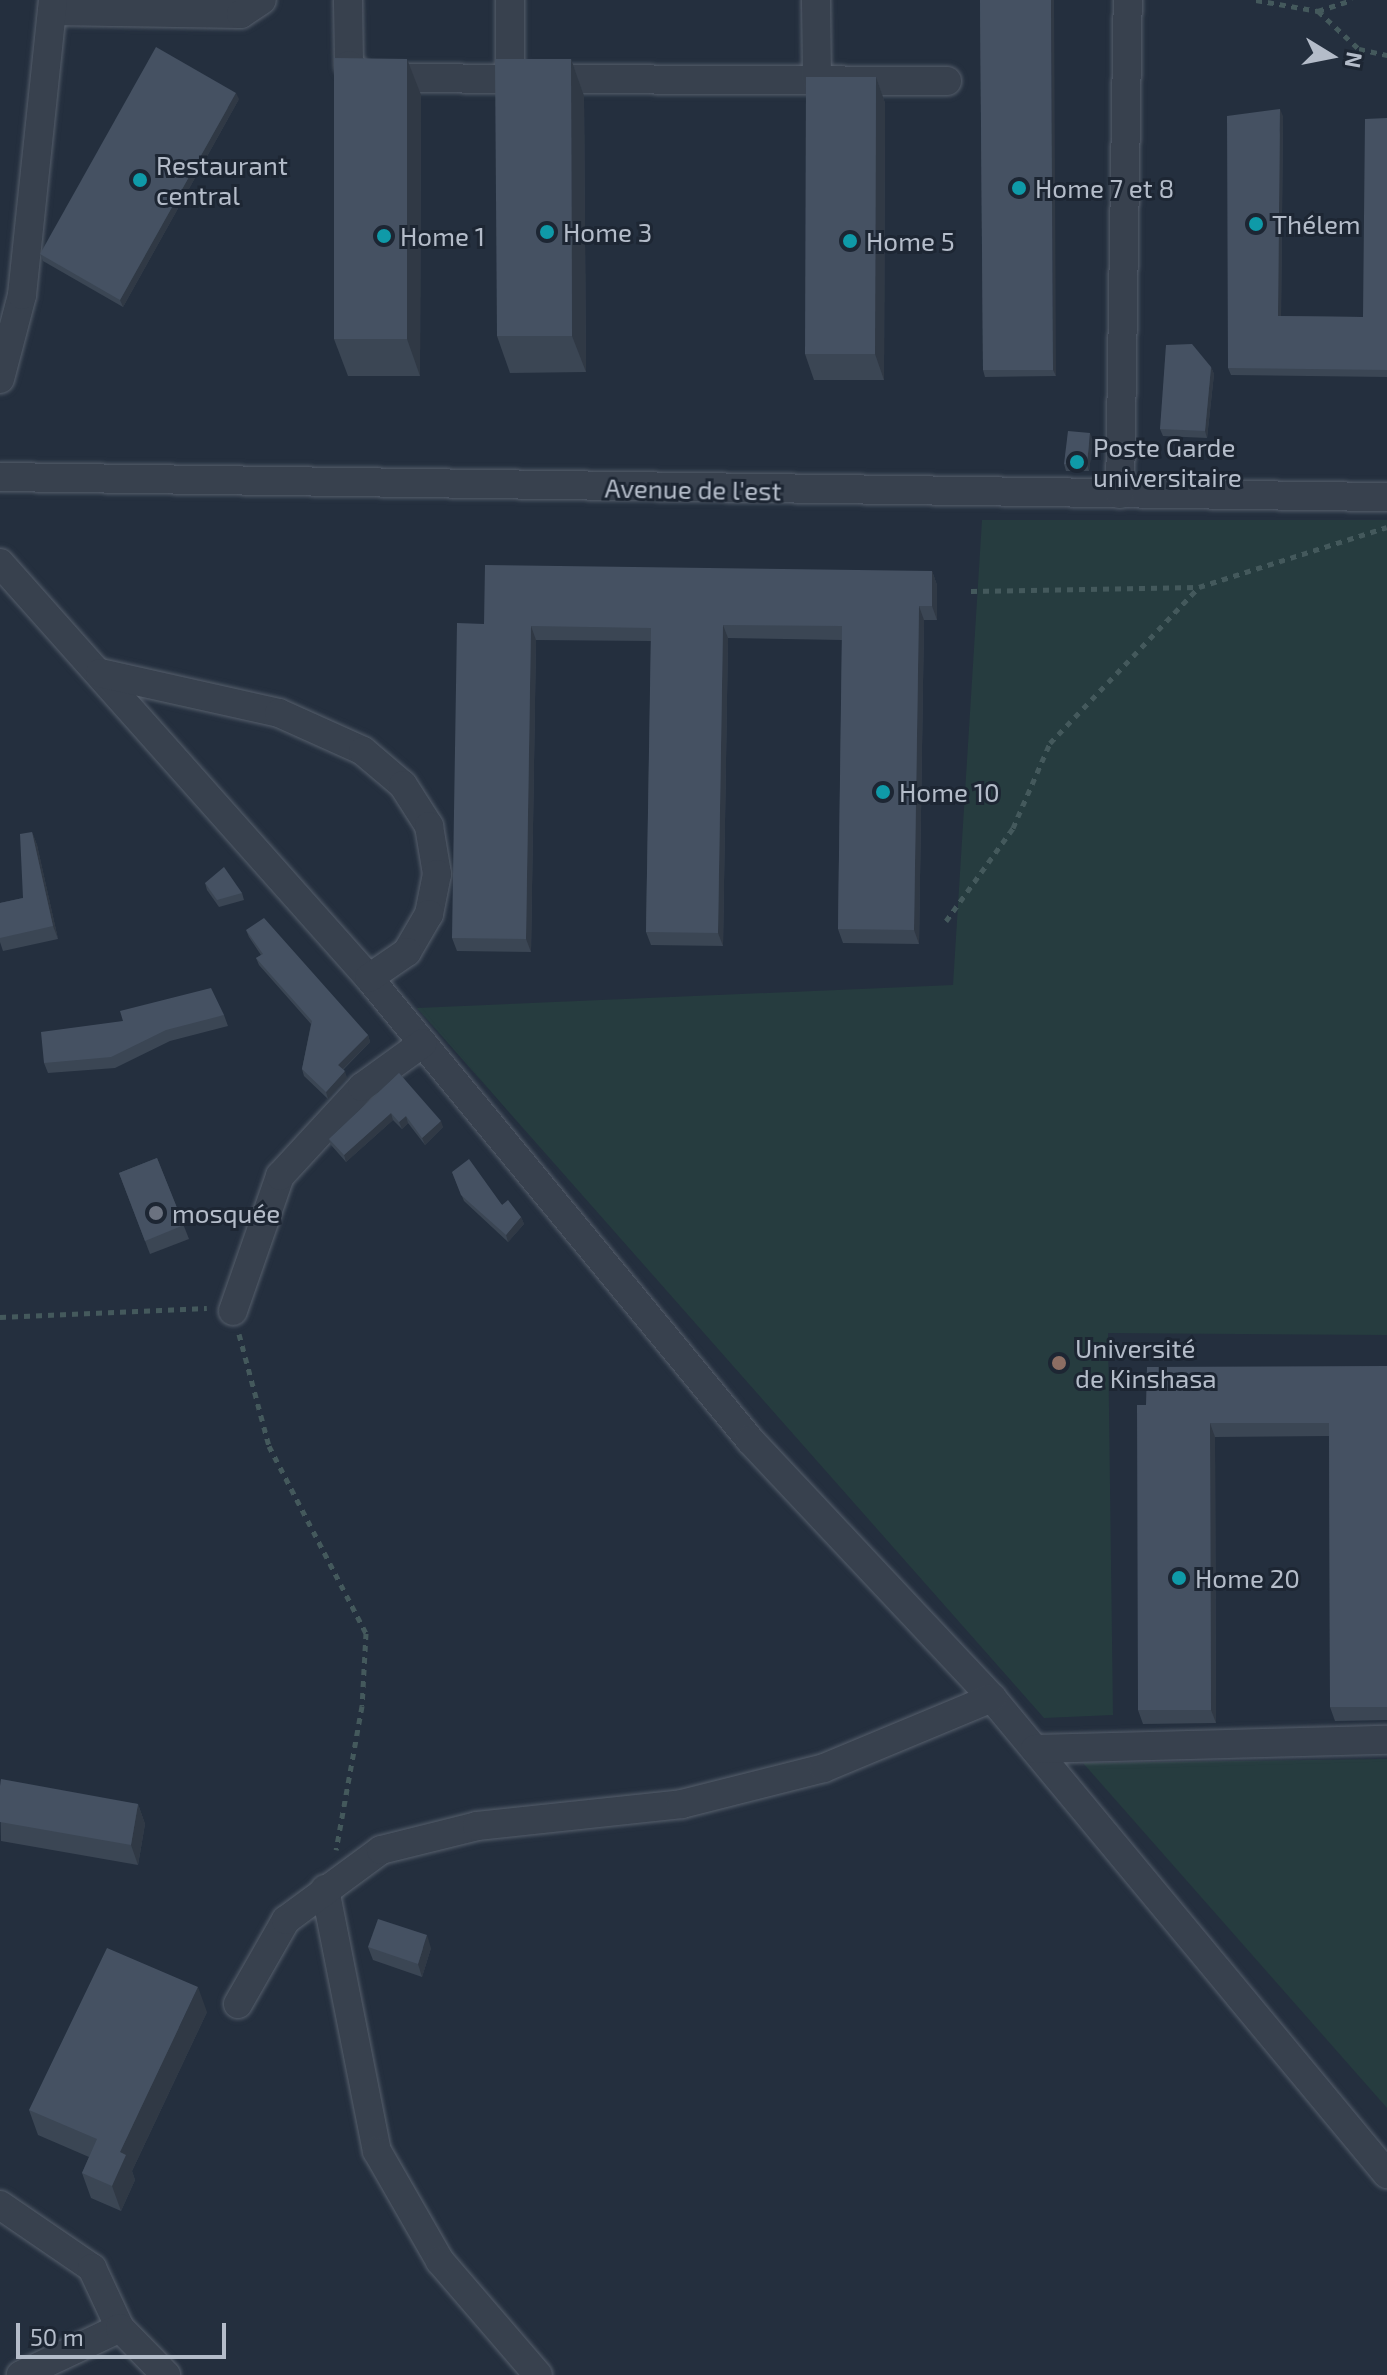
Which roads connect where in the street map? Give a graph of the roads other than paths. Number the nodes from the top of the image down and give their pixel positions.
1 (262, 0) edge
2 (348, 0) edge
3 (510, 0) edge
4 (816, 0) edge
5 (1128, 0) edge
6 (53, 6) edge
7 (510, 79) junction
8 (817, 80) junction
9 (947, 81) dead end
10 (0, 379) edge
11 (0, 477) edge
12 (1120, 494) junction
13 (1387, 497) edge
14 (0, 563) edge
15 (100, 673) junction
16 (369, 978) junction
17 (423, 1043) junction
18 (233, 1311) road end
19 (992, 1698) junction
20 (1387, 1740) edge
21 (1035, 1749) junction
22 (325, 1889) junction
23 (238, 2004) dead end
24 (1387, 2174) edge
25 (0, 2205) edge
26 (120, 2328) junction
27 (21, 2375) edge
28 (166, 2375) edge
29 (538, 2375) edge

1 - 6 street
2 - 7 street
3 - 7 street
4 - 8 street
5 - 12 street
6 - 10 street
7 - 8 street
8 - 9 street
11 - 12 street, Avenue de l'est
12 - 13 street, Avenue de l'est
14 - 15 street
15 - 16 street
15 - 16 street
16 - 17 street
17 - 18 street
17 - 19 street
19 - 21 street
19 - 22 street
20 - 21 street
21 - 24 street
22 - 23 street
22 - 29 street
25 - 26 street
26 - 27 street
26 - 28 street

